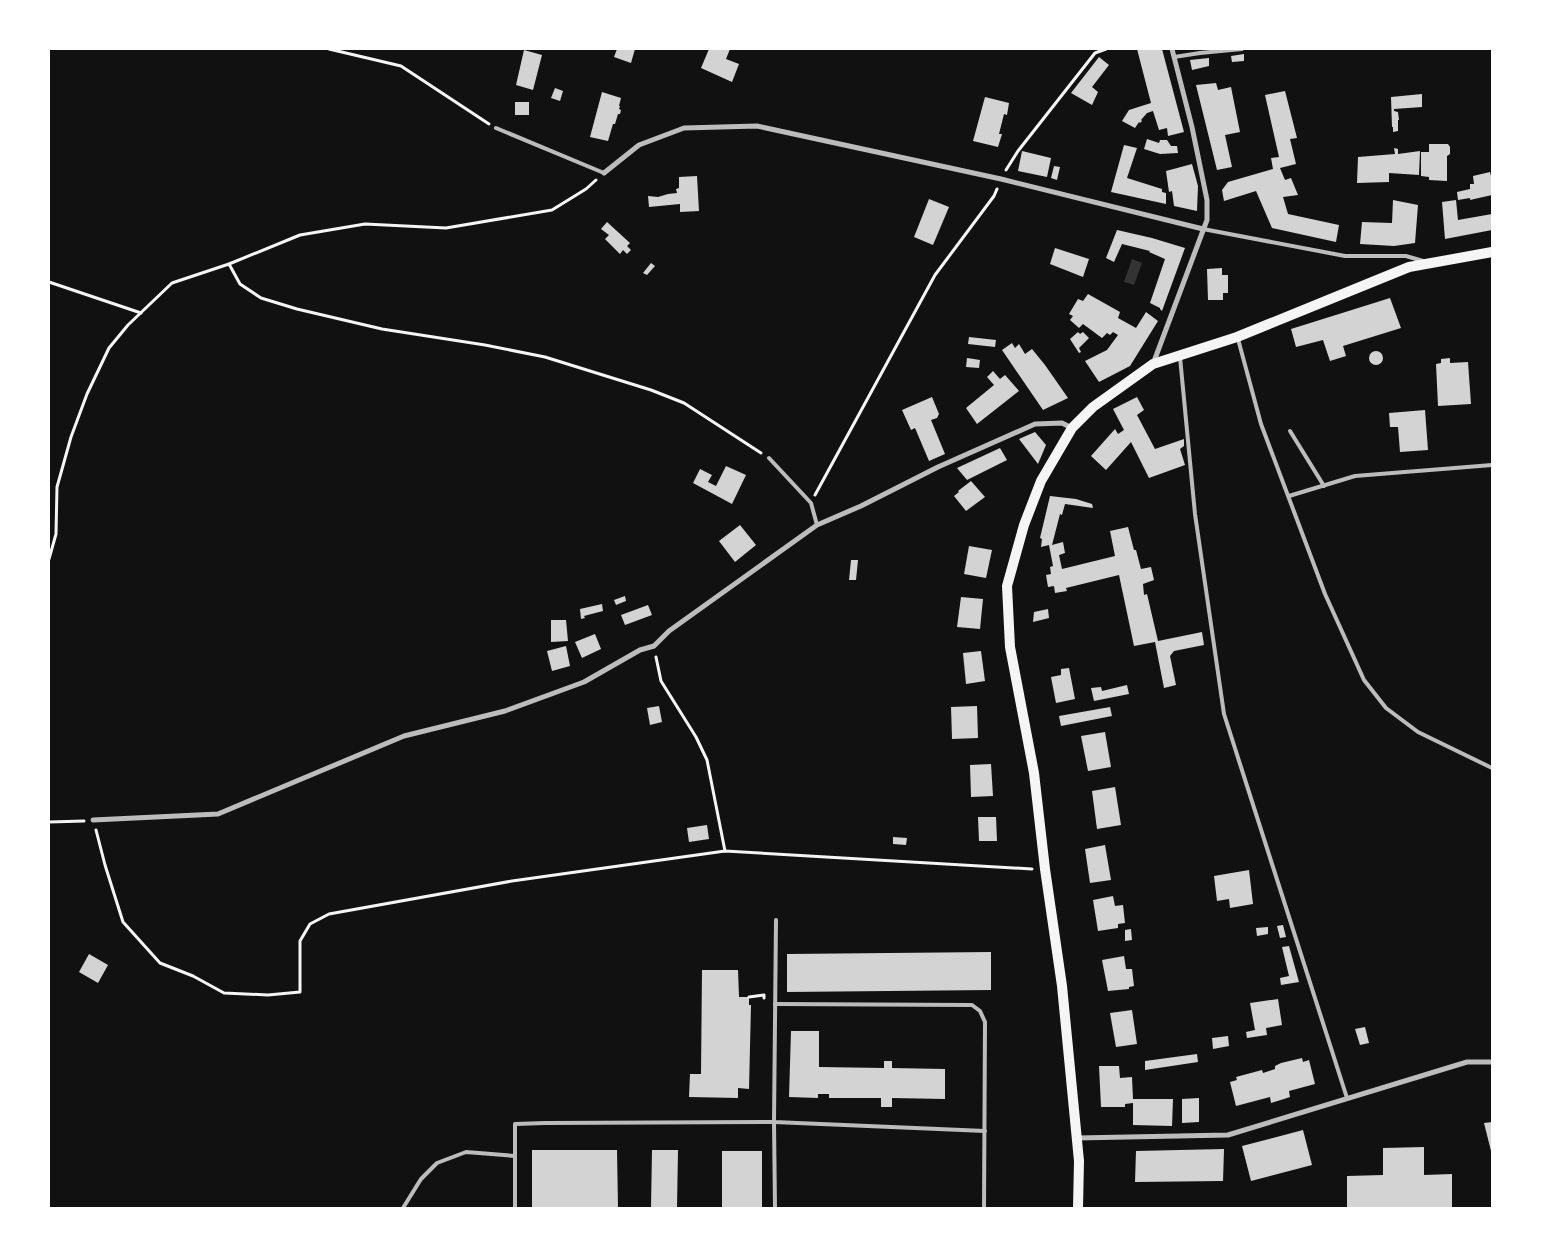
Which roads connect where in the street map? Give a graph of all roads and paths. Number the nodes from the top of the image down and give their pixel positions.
1 (328, 49) edge
2 (1106, 49) edge
3 (1172, 49) edge
4 (1242, 49) edge
5 (1174, 57) junction
6 (496, 128) joint
7 (604, 173) junction
8 (1001, 179) junction
9 (1203, 228) junction
10 (1492, 252) edge
11 (1430, 263) junction
12 (229, 264) junction
13 (49, 282) edge
14 (141, 312) junction
15 (1238, 337) junction
16 (1180, 355) junction
17 (1153, 364) junction
18 (1072, 428) junction
19 (1290, 431) dead end
20 (769, 458) joint
21 (1492, 465) edge
22 (1324, 486) junction
23 (1289, 496) junction
24 (811, 503) junction
25 (817, 525) junction
26 (49, 559) edge
27 (654, 646) junction
28 (1492, 768) edge
29 (93, 820) junction
30 (49, 822) edge
31 (725, 851) junction
32 (1045, 869) junction
33 (776, 920) dead end
34 (775, 1004) junction
35 (1492, 1062) edge
36 (1347, 1098) junction
37 (774, 1122) junction
38 (985, 1131) junction
39 (1077, 1138) junction
40 (515, 1156) junction
41 (402, 1208) edge
42 (515, 1208) edge
43 (774, 1208) edge
44 (984, 1208) edge
45 (1078, 1208) edge

1 - 6 path
2 - 8 path
3 - 5 street
4 - 5 lane
5 - 9 street
6 - 7 lane
7 - 8 street
7 - 12 path
8 - 9 street
8 - 24 path
9 - 11 lane
9 - 17 street
10 - 11 main road
11 - 15 main road
12 - 14 path
12 - 20 path
13 - 14 path
14 - 26 path
15 - 16 main road
15 - 23 lane
16 - 17 main road
16 - 36 lane
17 - 18 main road
18 - 25 street
18 - 32 main road
19 - 22 lane
20 - 24 lane
21 - 22 lane
22 - 23 lane
23 - 28 lane
24 - 25 lane
25 - 27 street
27 - 29 street
27 - 31 path
29 - 30 path
29 - 31 path
31 - 32 path
32 - 39 main road
33 - 34 lane
34 - 37 lane
34 - 38 lane
35 - 36 street
36 - 39 street
37 - 38 lane
37 - 40 lane
37 - 43 lane
38 - 44 lane
39 - 45 main road
40 - 41 lane
40 - 42 lane

